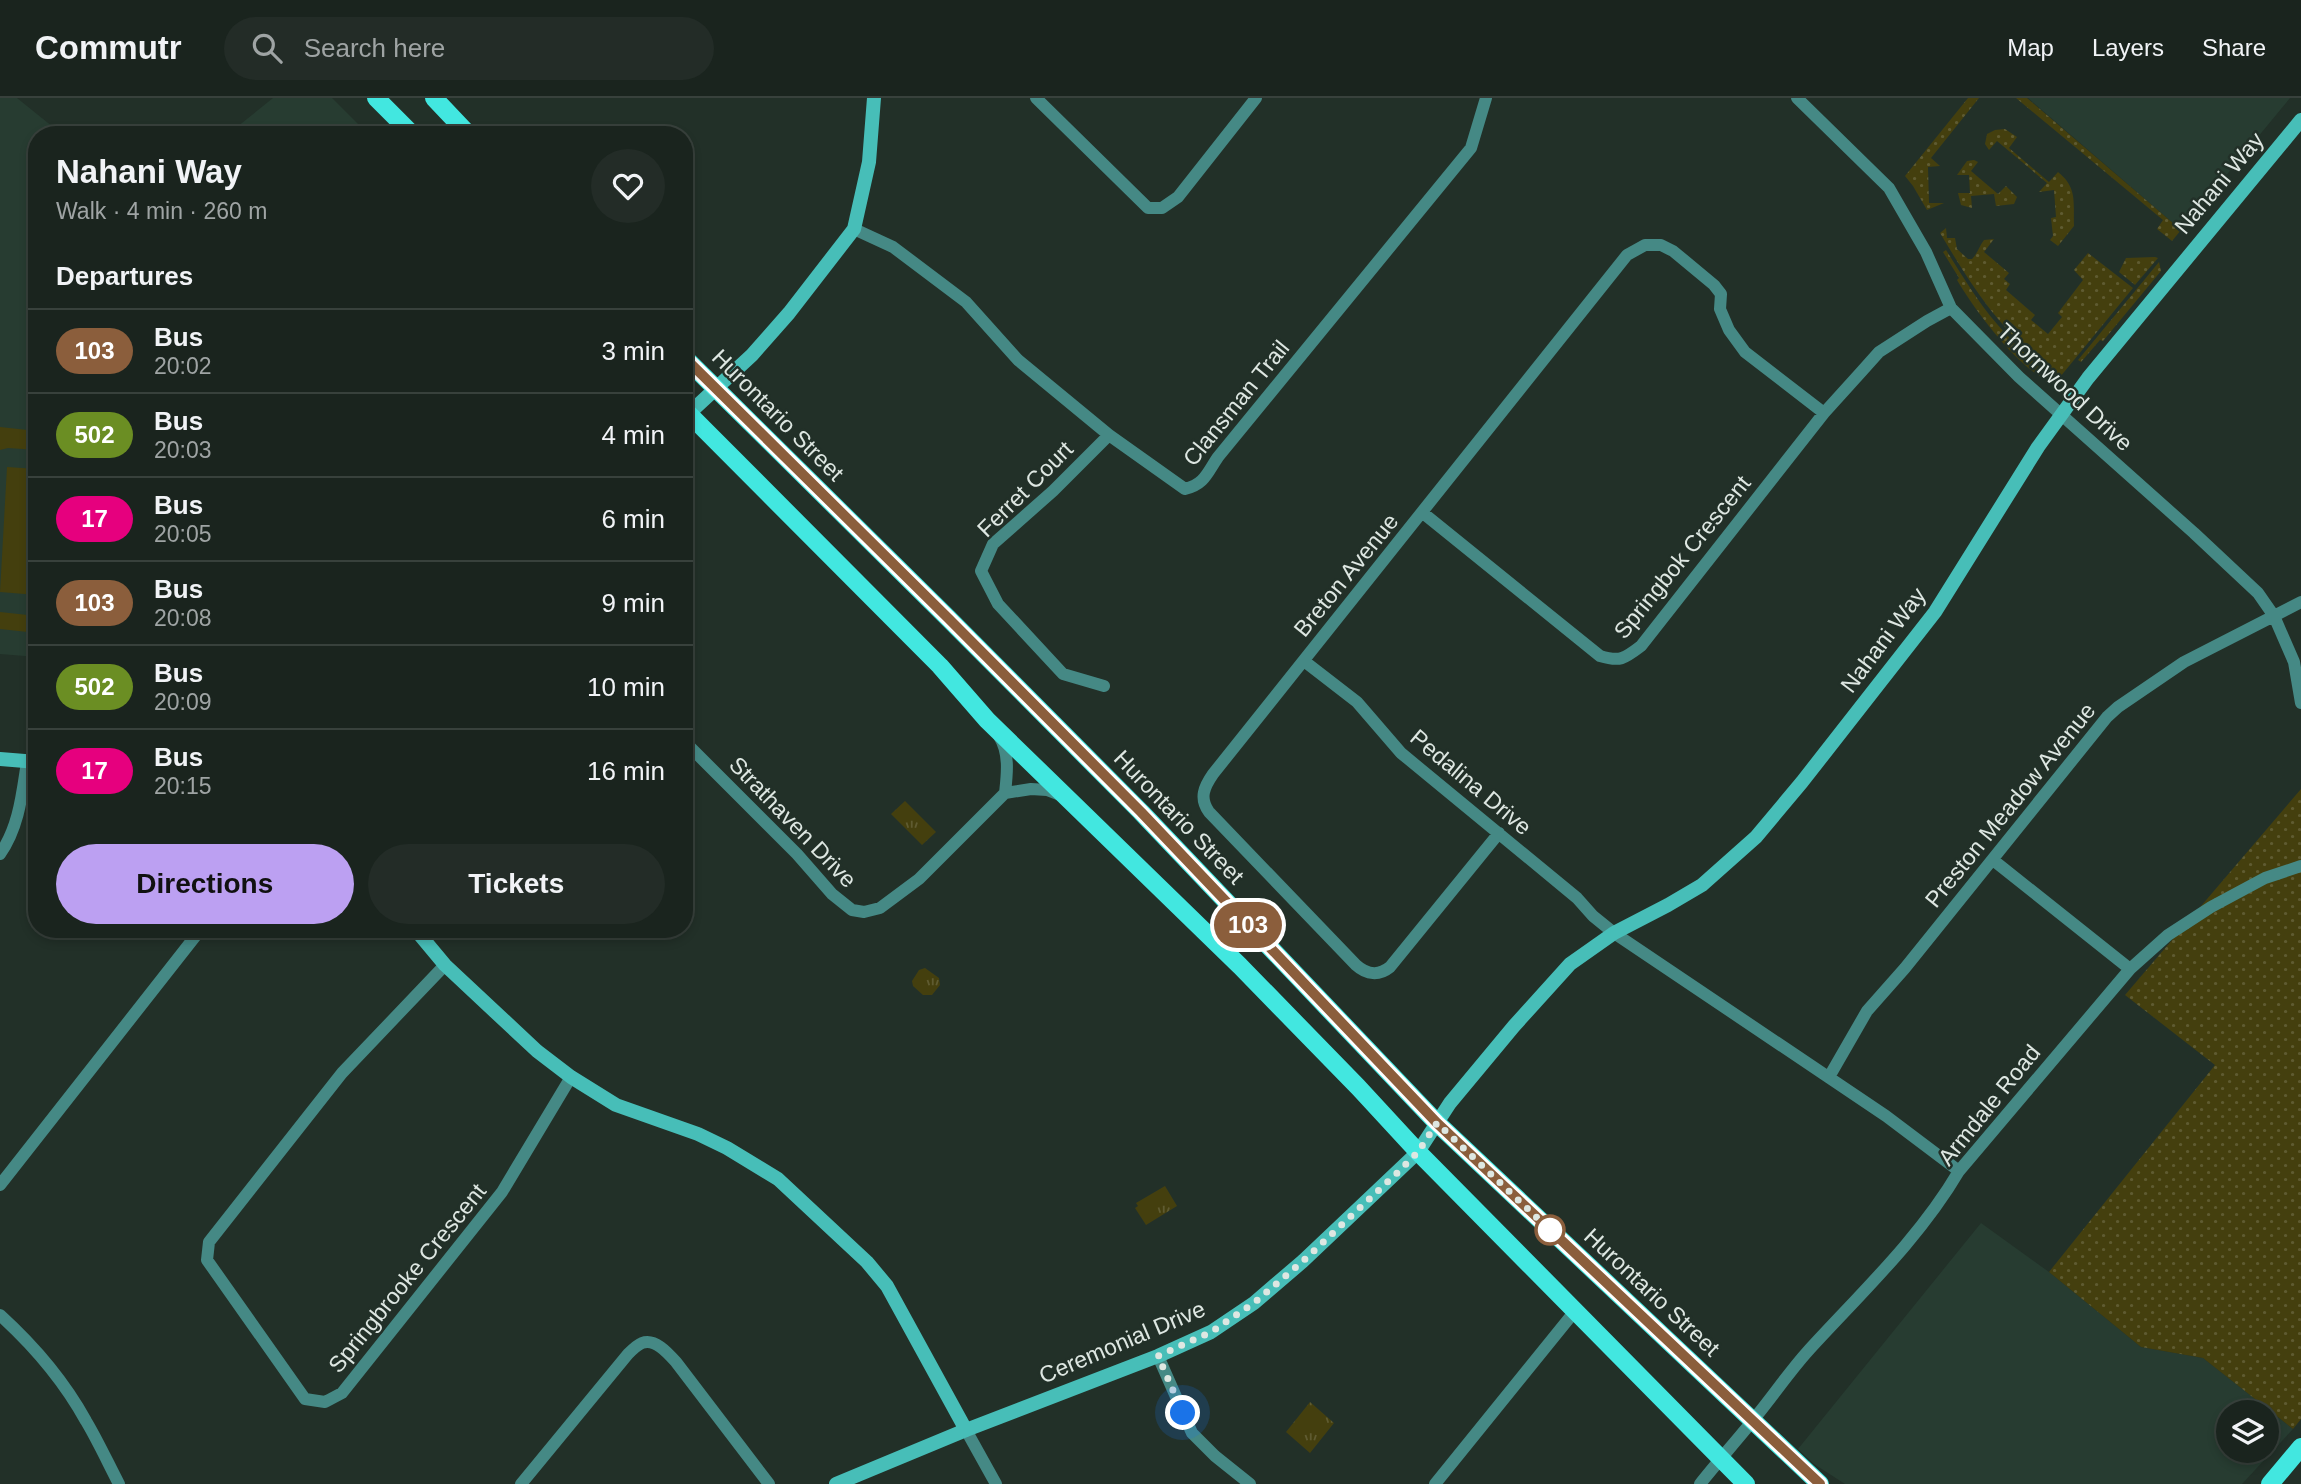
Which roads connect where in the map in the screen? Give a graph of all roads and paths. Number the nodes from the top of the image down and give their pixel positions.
1 (376, 98) edge
2 (434, 98) edge
3 (874, 98) edge
4 (1036, 98) edge
5 (1256, 98) edge
6 (1486, 98) edge
7 (1797, 98) edge
8 (2301, 120) edge
9 (404, 126) edge
10 (460, 126) edge
11 (854, 229) junction
12 (1951, 308) junction
13 (693, 367) edge
14 (715, 390) junction
15 (693, 408) edge
16 (1824, 413) junction
17 (2062, 415) junction
18 (693, 421) edge
19 (1108, 435) junction
20 (1423, 513) junction
21 (2301, 602) edge
22 (2274, 616) junction
23 (1304, 661) junction
24 (1104, 686) dead end
25 (2301, 703) edge
26 (987, 720) junction
27 (693, 750) edge
28 (0, 759) edge
29 (28, 762) edge
30 (28, 776) edge
31 (1004, 793) junction
32 (1068, 799) junction
33 (1499, 833) junction
34 (0, 854) edge
35 (1993, 860) junction
36 (2301, 866) edge
37 (1614, 933) junction
38 (194, 938) edge
39 (422, 938) edge
40 (444, 965) junction
41 (2130, 969) junction
42 (571, 1077) junction
43 (1829, 1077) junction
44 (1437, 1123) junction
45 (1418, 1152) junction
46 (1959, 1171) junction
47 (0, 1185) edge
48 (1575, 1311) junction
49 (0, 1315) edge
50 (1158, 1356) junction
51 (1753, 1421) junction
52 (966, 1430) junction
53 (2301, 1447) edge
54 (1722, 1460) junction
55 (119, 1484) edge
56 (521, 1484) edge
57 (769, 1484) edge
58 (836, 1484) edge
59 (996, 1484) edge
60 (1250, 1484) edge
61 (1435, 1484) edge
62 (1700, 1484) edge
63 (1746, 1484) edge
64 (1820, 1484) edge
65 (2270, 1484) edge

1 - 9 main road
2 - 10 main road
3 - 11 street
4 - 5 street
6 - 19 street, Clansman Trail
7 - 12 street, Thornwood Drive
8 - 17 street, Nahani Way
11 - 14 street
11 - 19 street, Clansman Trail
12 - 16 street, Springbok Crescent
12 - 17 street, Thornwood Drive
13 - 14 main road, Hurontario Street
14 - 15 street
14 - 44 main road, Hurontario Street
16 - 20 street, Springbok Crescent
16 - 20 street, Breton Avenue
17 - 22 street, Thornwood Drive
17 - 37 street, Nahani Way
18 - 26 main road
19 - 24 street, Ferret Court
20 - 23 street, Breton Avenue
21 - 22 street, Preston Meadow Avenue
22 - 25 street, Thornwood Drive
22 - 35 street, Preston Meadow Avenue
23 - 33 street, Pedalina Drive
23 - 33 street, Breton Avenue
26 - 31 street
26 - 32 main road
27 - 31 street, Strathaven Drive
28 - 29 street
30 - 34 street
31 - 32 street
32 - 45 main road
33 - 37 street, Pedalina Drive
35 - 41 street
35 - 43 street, Preston Meadow Avenue
36 - 41 street, Armdale Road
37 - 43 street, Pedalina Drive
37 - 44 street, Nahani Way
38 - 47 street
39 - 40 street
40 - 42 street
40 - 42 street, Springbrooke Crescent
41 - 46 street, Armdale Road
42 - 52 street
43 - 46 street, Pedalina Drive
44 - 45 street, Ceremonial Drive
44 - 51 main road, Hurontario Street
45 - 48 main road
45 - 50 street, Ceremonial Drive
46 - 51 street, Armdale Road
48 - 54 main road
48 - 61 street
49 - 55 street
50 - 52 street, Ceremonial Drive
50 - 60 street
51 - 54 street, Armdale Road
51 - 64 main road, Hurontario Street
52 - 58 street, Ceremonial Drive
52 - 59 street
53 - 65 main road
54 - 62 street, Armdale Road
54 - 63 main road
56 - 57 street

